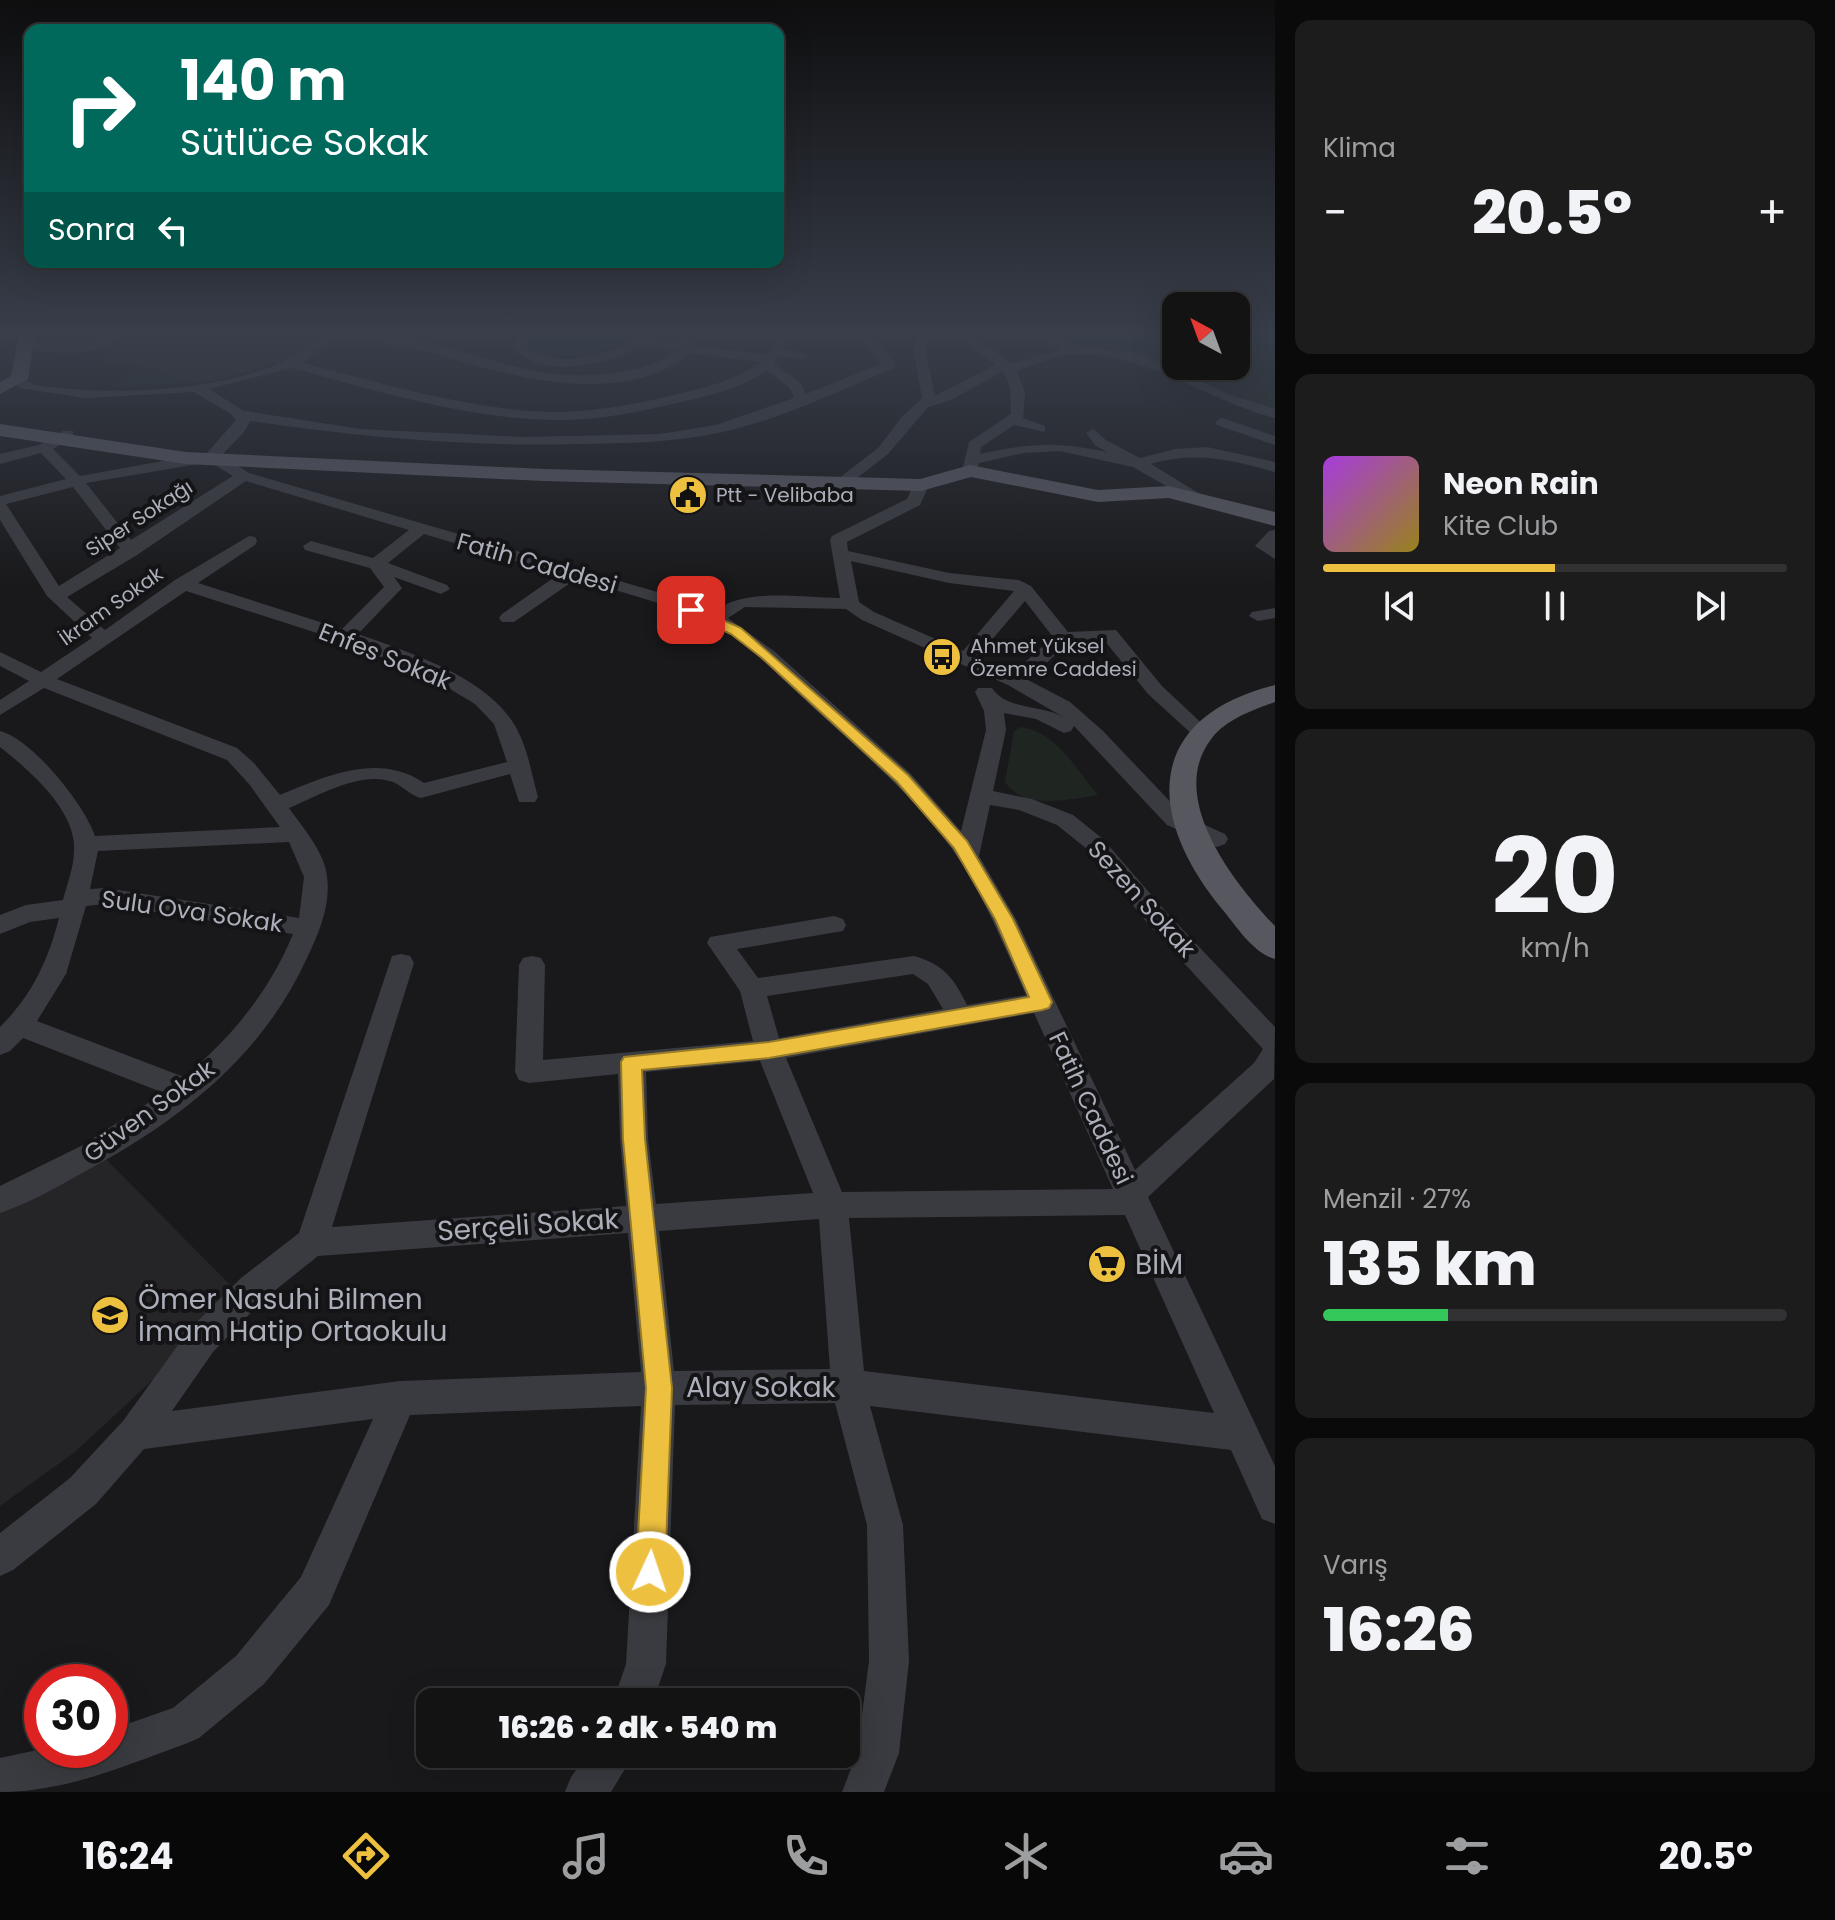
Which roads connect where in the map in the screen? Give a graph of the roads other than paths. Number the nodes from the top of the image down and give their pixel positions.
1 (242, 419) edge
2 (264, 419) edge
3 (750, 419) edge
4 (909, 419) edge
5 (1014, 420) joint
6 (1222, 422) dead end
7 (0, 427) edge
8 (1093, 433) dead end
9 (57, 440) junction
10 (1275, 441) edge
11 (1060, 447) junction
12 (212, 457) junction
13 (0, 459) edge
14 (1138, 463) junction
15 (971, 466) junction
16 (1275, 467) edge
17 (244, 476) junction
18 (76, 481) junction
19 (843, 482) junction
20 (921, 485) junction
21 (1194, 497) junction
22 (0, 501) edge
23 (0, 507) edge
24 (1275, 519) edge
25 (420, 529) junction
26 (1275, 535) edge
27 (249, 541) dead end
28 (311, 546) dead end
29 (131, 551) junction
30 (840, 554) junction
31 (1275, 554) edge
32 (376, 564) junction
33 (573, 573) junction
34 (181, 584) junction
35 (441, 589) dead end
36 (1025, 590) junction
37 (56, 596) junction
38 (850, 604) junction
39 (508, 618) dead end
40 (717, 619) junction
41 (344, 637) junction
42 (1063, 638) junction
43 (105, 640) junction
44 (945, 652) junction
45 (0, 658) edge
46 (965, 660) junction
47 (41, 682) junction
48 (1020, 692) junction
49 (1275, 693) edge
50 (988, 698) junction
51 (1275, 708) edge
52 (0, 709) edge
53 (996, 730) junction
54 (1201, 732) junction
55 (0, 737) edge
56 (517, 766) junction
57 (982, 796) junction
58 (527, 797) dead end
59 (274, 806) junction
60 (296, 834) junction
61 (1203, 837) junction
62 (87, 844) junction
63 (967, 856) junction
64 (75, 902) junction
65 (1275, 923) edge
66 (0, 925) edge
67 (834, 925) dead end
68 (308, 928) junction
69 (1275, 947) edge
70 (401, 963) dead end
71 (532, 965) dead end
72 (752, 989) junction
73 (1042, 1002) junction
74 (959, 1015) junction
75 (10, 1035) edge
76 (1275, 1044) edge
77 (769, 1050) junction
78 (1275, 1054) edge
79 (632, 1062) junction
80 (187, 1090) junction
81 (1133, 1198) junction
82 (0, 1200) edge
83 (833, 1205) junction
84 (644, 1216) junction
85 (312, 1242) junction
86 (848, 1386) junction
87 (659, 1388) junction
88 (400, 1398) junction
89 (135, 1433) junction
90 (1242, 1434) junction
91 (1275, 1506) edge
92 (0, 1557) edge
93 (638, 1688) edge
94 (603, 1768) edge
95 (0, 1779) edge
96 (586, 1792) edge
97 (863, 1792) edge

1 - 12 street
2 - 3 street
4 - 19 street
5 - 11 street
5 - 15 street
6 - 10 street
7 - 9 main road
8 - 14 street
9 - 12 main road
9 - 13 street
9 - 18 street
11 - 14 street
11 - 15 street
12 - 17 street, Fatih Caddesi
12 - 18 street
12 - 19 main road
14 - 16 street
14 - 21 street
15 - 20 main road
15 - 21 main road
17 - 25 street, Fatih Caddesi
17 - 29 street, Siper Sokağı
18 - 22 street
18 - 29 street
19 - 20 main road
20 - 30 street
21 - 24 main road
23 - 37 street
25 - 32 street
25 - 33 street, Fatih Caddesi
26 - 31 street
27 - 34 street, İkram Sokak
28 - 32 street
29 - 37 street, Siper Sokağı
30 - 36 street
30 - 38 street
32 - 35 street
32 - 41 street
33 - 39 street
33 - 40 street, Fatih Caddesi
34 - 41 street, Enfes Sokak
34 - 43 street, İkram Sokak
36 - 42 street
36 - 46 street
37 - 43 street
38 - 40 street
38 - 44 street
40 - 63 street, Fatih Caddesi
41 - 56 street, Enfes Sokak
42 - 48 street
42 - 54 street
43 - 47 street, İkram Sokak
44 - 46 street
44 - 50 street
45 - 47 street, Güven Sokak
46 - 48 street
47 - 52 street, İkram Sokak
47 - 59 street, Güven Sokak
48 - 50 street
48 - 53 street
48 - 61 street
49 - 54 main road
50 - 53 street
51 - 61 main road
53 - 57 street
54 - 61 main road
55 - 62 street
56 - 58 street, Enfes Sokak
56 - 59 street
57 - 63 street
57 - 76 street, Sezen Sokak
59 - 60 street, Güven Sokak
60 - 62 street
60 - 68 street, Güven Sokak
61 - 65 main road
61 - 69 main road
62 - 64 street
63 - 73 street, Fatih Caddesi
64 - 66 street, Sulu Ova Sokak
64 - 68 street, Sulu Ova Sokak
64 - 75 street
67 - 72 street
68 - 80 street, Güven Sokak
70 - 85 street
71 - 79 street
72 - 74 street
72 - 77 street
73 - 74 street
73 - 81 street, Fatih Caddesi
74 - 77 street
75 - 80 street
77 - 79 street
77 - 83 street
78 - 81 street
79 - 84 street
80 - 82 street, Güven Sokak
81 - 83 street, Serçeli Sokak
81 - 90 street, Fatih Caddesi
83 - 84 street, Serçeli Sokak
83 - 86 street
84 - 85 street, Serçeli Sokak
84 - 87 street
85 - 89 street
86 - 87 street, Alay Sokak
86 - 90 street, Alay Sokak
86 - 97 street
87 - 88 street, Alay Sokak
87 - 93 street
88 - 89 street, Alay Sokak
88 - 95 street
89 - 92 street
90 - 91 street, Fatih Caddesi
94 - 96 street

